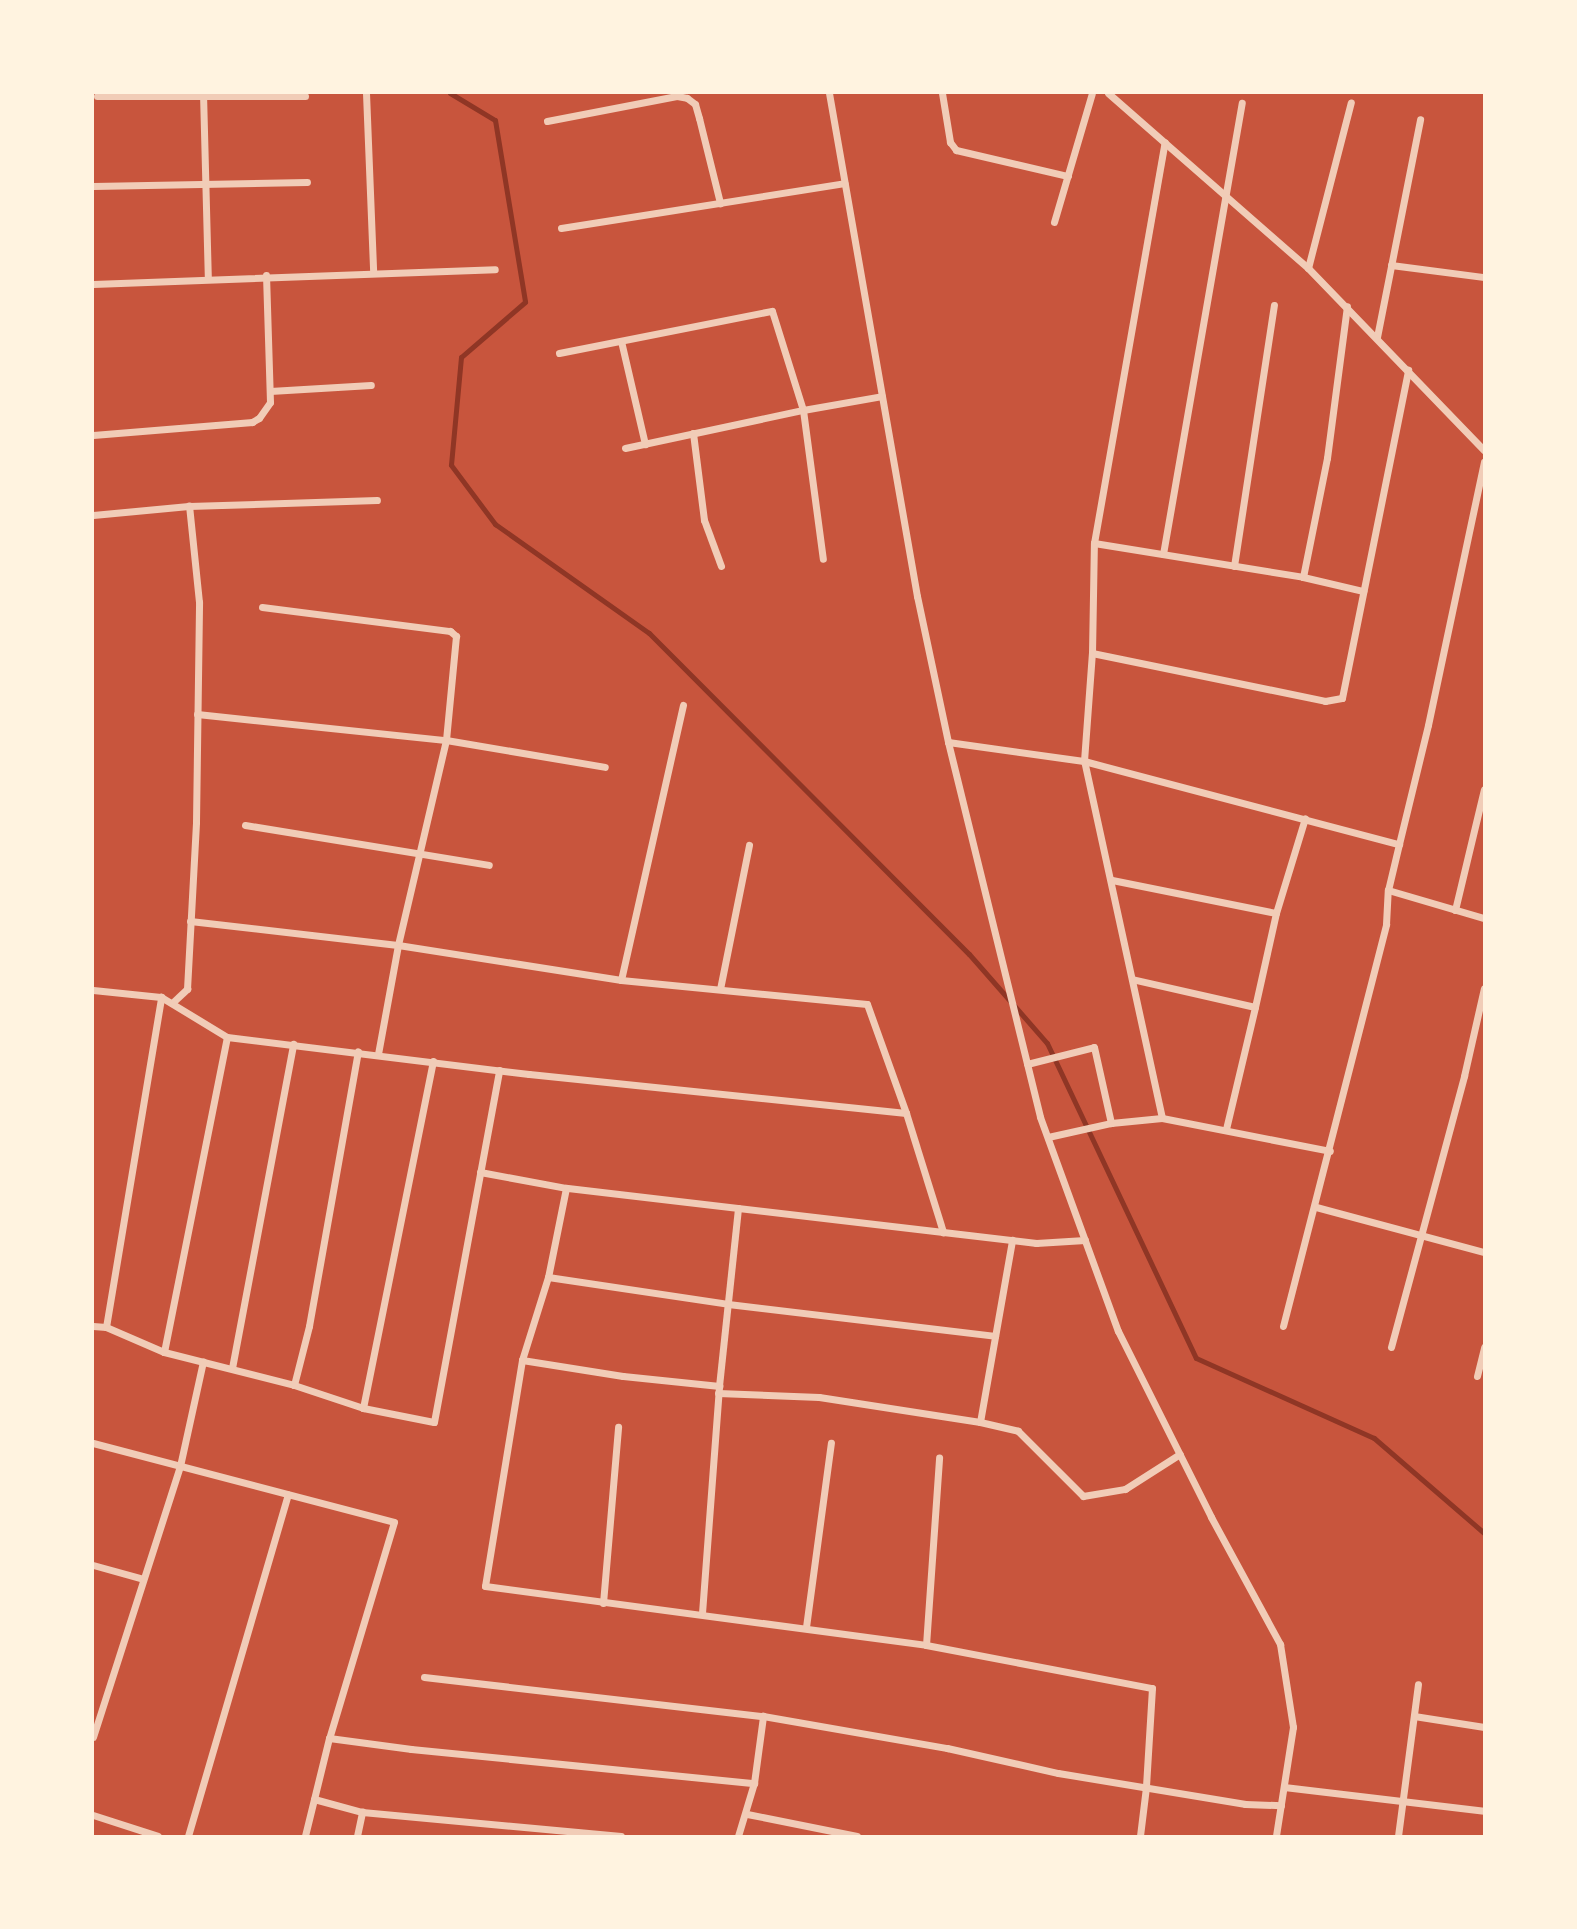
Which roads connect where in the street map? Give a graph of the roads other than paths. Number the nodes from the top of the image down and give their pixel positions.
1 (366, 93) edge
2 (829, 93) edge
3 (942, 93) edge
4 (1092, 93) edge
5 (1108, 93) edge
6 (97, 96) dead end
7 (203, 96) edge
8 (305, 96) dead end
9 (1351, 102) dead end
10 (1242, 103) dead end
11 (1420, 119) dead end
12 (547, 121) dead end
13 (1165, 142) junction
14 (1068, 176) junction
15 (307, 182) dead end
16 (844, 183) junction
17 (205, 184) junction
18 (93, 186) edge
19 (1227, 198) junction
20 (720, 203) junction
21 (1054, 222) dead end
22 (561, 228) dead end
23 (1391, 265) junction
24 (1308, 268) junction
25 (495, 269) dead end
26 (373, 271) junction
27 (266, 275) junction
28 (1484, 277) edge
29 (208, 278) junction
30 (93, 284) edge
31 (1274, 305) dead end
32 (1347, 306) junction
33 (1377, 337) junction
34 (621, 341) junction
35 (559, 353) dead end
36 (1408, 370) junction
37 (371, 384) dead end
38 (270, 391) junction
39 (882, 396) junction
40 (803, 410) junction
41 (693, 433) junction
42 (93, 435) edge
43 (645, 443) junction
44 (625, 448) dead end
45 (1484, 450) edge
46 (1484, 462) edge
47 (377, 500) dead end
48 (189, 506) junction
49 (93, 516) edge
50 (1094, 543) junction
51 (1163, 554) junction
52 (823, 559) dead end
53 (721, 566) dead end
54 (1234, 566) junction
55 (1303, 577) junction
56 (1363, 591) junction
57 (262, 607) dead end
58 (1092, 653) junction
59 (683, 705) dead end
60 (197, 714) junction
61 (446, 740) junction
62 (948, 742) junction
63 (1084, 761) junction
64 (604, 766) dead end
65 (1484, 789) edge
66 (1305, 818) junction
67 (245, 825) dead end
68 (1399, 844) junction
69 (749, 845) dead end
70 (422, 853) junction
71 (489, 865) dead end
72 (1112, 880) junction
73 (1388, 890) junction
74 (1455, 910) junction
75 (1276, 913) junction
76 (1484, 918) edge
77 (190, 921) junction
78 (398, 945) junction
79 (1132, 979) junction
80 (621, 980) junction
81 (1484, 988) edge
82 (720, 989) junction
83 (93, 990) edge
84 (161, 997) junction
85 (172, 1003) junction
86 (1255, 1007) junction
87 (227, 1037) junction
88 (293, 1044) junction
89 (358, 1051) junction
90 (377, 1054) junction
91 (433, 1061) junction
92 (1027, 1064) junction
93 (499, 1070) junction
94 (906, 1113) junction
95 (1162, 1118) junction
96 (1111, 1123) junction
97 (1226, 1129) junction
98 (1048, 1137) junction
99 (1330, 1151) junction
100 (480, 1172) junction
101 (566, 1188) junction
102 (1316, 1207) junction
103 (738, 1208) junction
104 (943, 1232) junction
105 (1422, 1236) junction
106 (1012, 1240) junction
107 (1085, 1240) junction
108 (1484, 1252) edge
109 (548, 1277) junction
110 (728, 1304) junction
111 (93, 1326) edge
112 (1283, 1326) dead end
113 (106, 1327) junction
114 (995, 1336) junction
115 (1484, 1347) edge
116 (1391, 1348) dead end
117 (164, 1352) junction
118 (522, 1360) junction
119 (203, 1361) junction
120 (232, 1368) junction
121 (1477, 1376) dead end
122 (294, 1384) junction
123 (719, 1389) junction
124 (363, 1408) junction
125 (979, 1422) junction
126 (618, 1427) dead end
127 (93, 1443) edge
128 (831, 1443) dead end
129 (1180, 1454) junction
130 (939, 1457) dead end
131 (180, 1466) junction
132 (288, 1494) junction
133 (93, 1565) edge
134 (143, 1579) junction
135 (603, 1603) junction
136 (702, 1613) junction
137 (806, 1627) junction
138 (926, 1644) junction
139 (424, 1677) dead end
140 (1418, 1684) dead end
141 (764, 1716) junction
142 (1414, 1716) junction
143 (1484, 1727) edge
144 (93, 1737) edge
145 (329, 1738) junction
146 (754, 1783) junction
147 (1146, 1787) junction
148 (1284, 1787) junction
149 (314, 1799) junction
150 (1403, 1800) junction
151 (1281, 1805) junction
152 (1484, 1811) edge
153 (362, 1812) junction
154 (747, 1814) junction
155 (93, 1815) edge
156 (158, 1836) edge
157 (188, 1836) edge
158 (305, 1836) edge
159 (357, 1836) edge
160 (621, 1836) edge
161 (738, 1836) edge
162 (857, 1836) edge
163 (1140, 1836) edge
164 (1276, 1836) edge
165 (1398, 1836) edge

1 - 26 street
2 - 16 street
3 - 14 street
4 - 14 street
5 - 13 street
6 - 7 street
7 - 8 street
7 - 17 street
9 - 24 street
10 - 19 street
11 - 23 street
12 - 20 street
13 - 19 street
13 - 50 street
14 - 21 street
15 - 17 street
16 - 20 street
16 - 39 street
17 - 18 street
17 - 29 street
19 - 24 street
19 - 51 street
20 - 22 street
23 - 28 street
23 - 33 street
24 - 32 street
25 - 26 street
26 - 27 street
27 - 29 street
27 - 38 street
29 - 30 street
31 - 54 street
32 - 33 street
32 - 55 street
33 - 36 street
34 - 35 street
34 - 40 street
34 - 43 street
36 - 45 street
36 - 56 street
37 - 38 street
38 - 42 street
39 - 40 street
39 - 62 street
40 - 41 street
40 - 52 street
41 - 43 street
41 - 53 street
43 - 44 street
46 - 68 street
47 - 48 street
48 - 49 street
48 - 60 street
50 - 51 street
50 - 58 street
51 - 54 street
54 - 55 street
55 - 56 street
56 - 58 street
57 - 61 street
58 - 63 street
59 - 80 street
60 - 61 street
60 - 77 street
61 - 64 street
61 - 70 street
62 - 63 street
62 - 92 street
63 - 66 street
63 - 72 street
65 - 74 street
66 - 68 street
66 - 75 street
67 - 70 street
68 - 73 street
69 - 82 street
70 - 71 street
70 - 78 street
72 - 75 street
72 - 79 street
73 - 74 street
73 - 99 street
74 - 76 street
75 - 86 street
77 - 78 street
77 - 85 street
78 - 80 street
78 - 90 street
79 - 86 street
79 - 95 street
80 - 82 street
81 - 105 street
82 - 94 street
83 - 84 street
84 - 85 street
84 - 113 street
85 - 87 street
86 - 97 street
87 - 88 street
87 - 117 street
88 - 89 street
88 - 120 street
89 - 90 street
89 - 122 street
90 - 91 street
91 - 93 street
91 - 124 street
92 - 96 street
92 - 98 street
93 - 94 street
93 - 100 street
94 - 104 street
95 - 96 street
95 - 97 street
96 - 98 street
97 - 99 street
98 - 107 street
99 - 102 street
100 - 101 street
100 - 124 street
101 - 103 street
101 - 109 street
102 - 105 street
102 - 112 street
103 - 104 street
103 - 110 street
104 - 106 street
105 - 108 street
105 - 116 street
106 - 107 street
106 - 114 street
107 - 129 street
109 - 110 street
109 - 118 street
110 - 114 street
110 - 123 street
111 - 113 street
113 - 117 street
114 - 125 street
115 - 121 street
117 - 119 street
118 - 123 street
118 - 135 street
119 - 120 street
119 - 131 street
120 - 122 street
122 - 124 street
123 - 125 street
123 - 136 street
125 - 129 street
126 - 135 street
127 - 131 street
128 - 137 street
129 - 148 street
130 - 138 street
131 - 132 street
131 - 134 street
132 - 145 street
132 - 157 street
133 - 134 street
134 - 144 street
135 - 136 street
136 - 137 street
137 - 138 street
138 - 147 street
139 - 141 street
140 - 142 street
141 - 146 street
141 - 147 street
142 - 143 street
142 - 150 street
145 - 146 street
145 - 149 street
146 - 154 street
147 - 151 street
147 - 163 street
148 - 150 street
148 - 151 street
149 - 153 street
149 - 158 street
150 - 152 street
150 - 165 street
151 - 164 street
153 - 159 street
153 - 160 street
154 - 161 street
154 - 162 street
155 - 156 street

